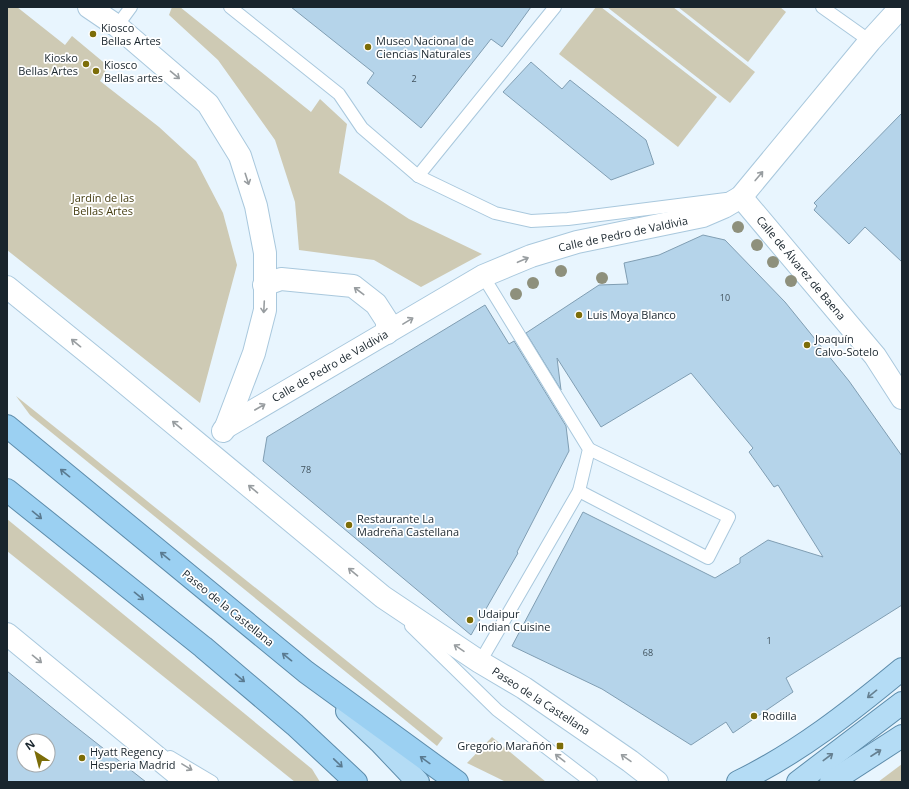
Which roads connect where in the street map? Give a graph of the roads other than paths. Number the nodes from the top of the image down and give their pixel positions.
1 (89, 7) edge
2 (131, 7) edge
3 (230, 7) edge
4 (555, 7) edge
5 (822, 7) edge
6 (901, 7) edge
7 (117, 26) junction
8 (870, 41) junction
9 (418, 176) junction
10 (741, 197) junction
11 (483, 276) junction
12 (264, 285) junction
13 (7, 288) edge
14 (387, 333) junction
15 (902, 398) edge
16 (7, 426) edge
17 (226, 427) junction
18 (589, 449) junction
19 (207, 450) junction
20 (7, 490) edge
21 (579, 490) junction
22 (383, 597) junction
23 (8, 636) edge
24 (480, 662) junction
25 (902, 669) edge
26 (306, 672) junction
27 (902, 702) edge
28 (118, 725) junction
29 (902, 736) edge
30 (187, 782) edge
31 (212, 782) edge
32 (356, 782) edge
33 (418, 782) edge
34 (457, 782) edge
35 (591, 782) edge
36 (657, 782) edge
37 (738, 782) edge
38 (798, 782) edge
39 (831, 782) edge

1 - 7 street
2 - 7 lane
3 - 9 lane
4 - 9 lane
5 - 8 lane
6 - 8 street, Calle de Pedro de Valdivia
7 -> 12 street
10 -> 8 street, Calle de Pedro de Valdivia
9 - 10 lane
11 -> 10 street, Calle de Pedro de Valdivia
10 - 15 street, Calle de Álvarez de Baena
14 -> 11 street, Calle de Pedro de Valdivia
11 - 18 lane
14 -> 12 street
12 -> 17 street
19 -> 13 street, Paseo de la Castellana
17 -> 14 street, Calle de Pedro de Valdivia
26 -> 16 highway, Paseo de la Castellana
17 - 19 street
18 - 21 lane
18 - 21 lane
22 -> 19 street, Paseo de la Castellana
20 -> 32 highway
21 - 24 lane
24 -> 22 street, Paseo de la Castellana
35 -> 22 lane, Paseo de la Castellana
23 -> 28 street
36 -> 24 street, Paseo de la Castellana
25 -> 37 main road
26 - 33 main road
34 -> 26 highway, Paseo de la Castellana
38 -> 27 main road
28 - 30 street
28 -> 31 lane
39 -> 29 main road

